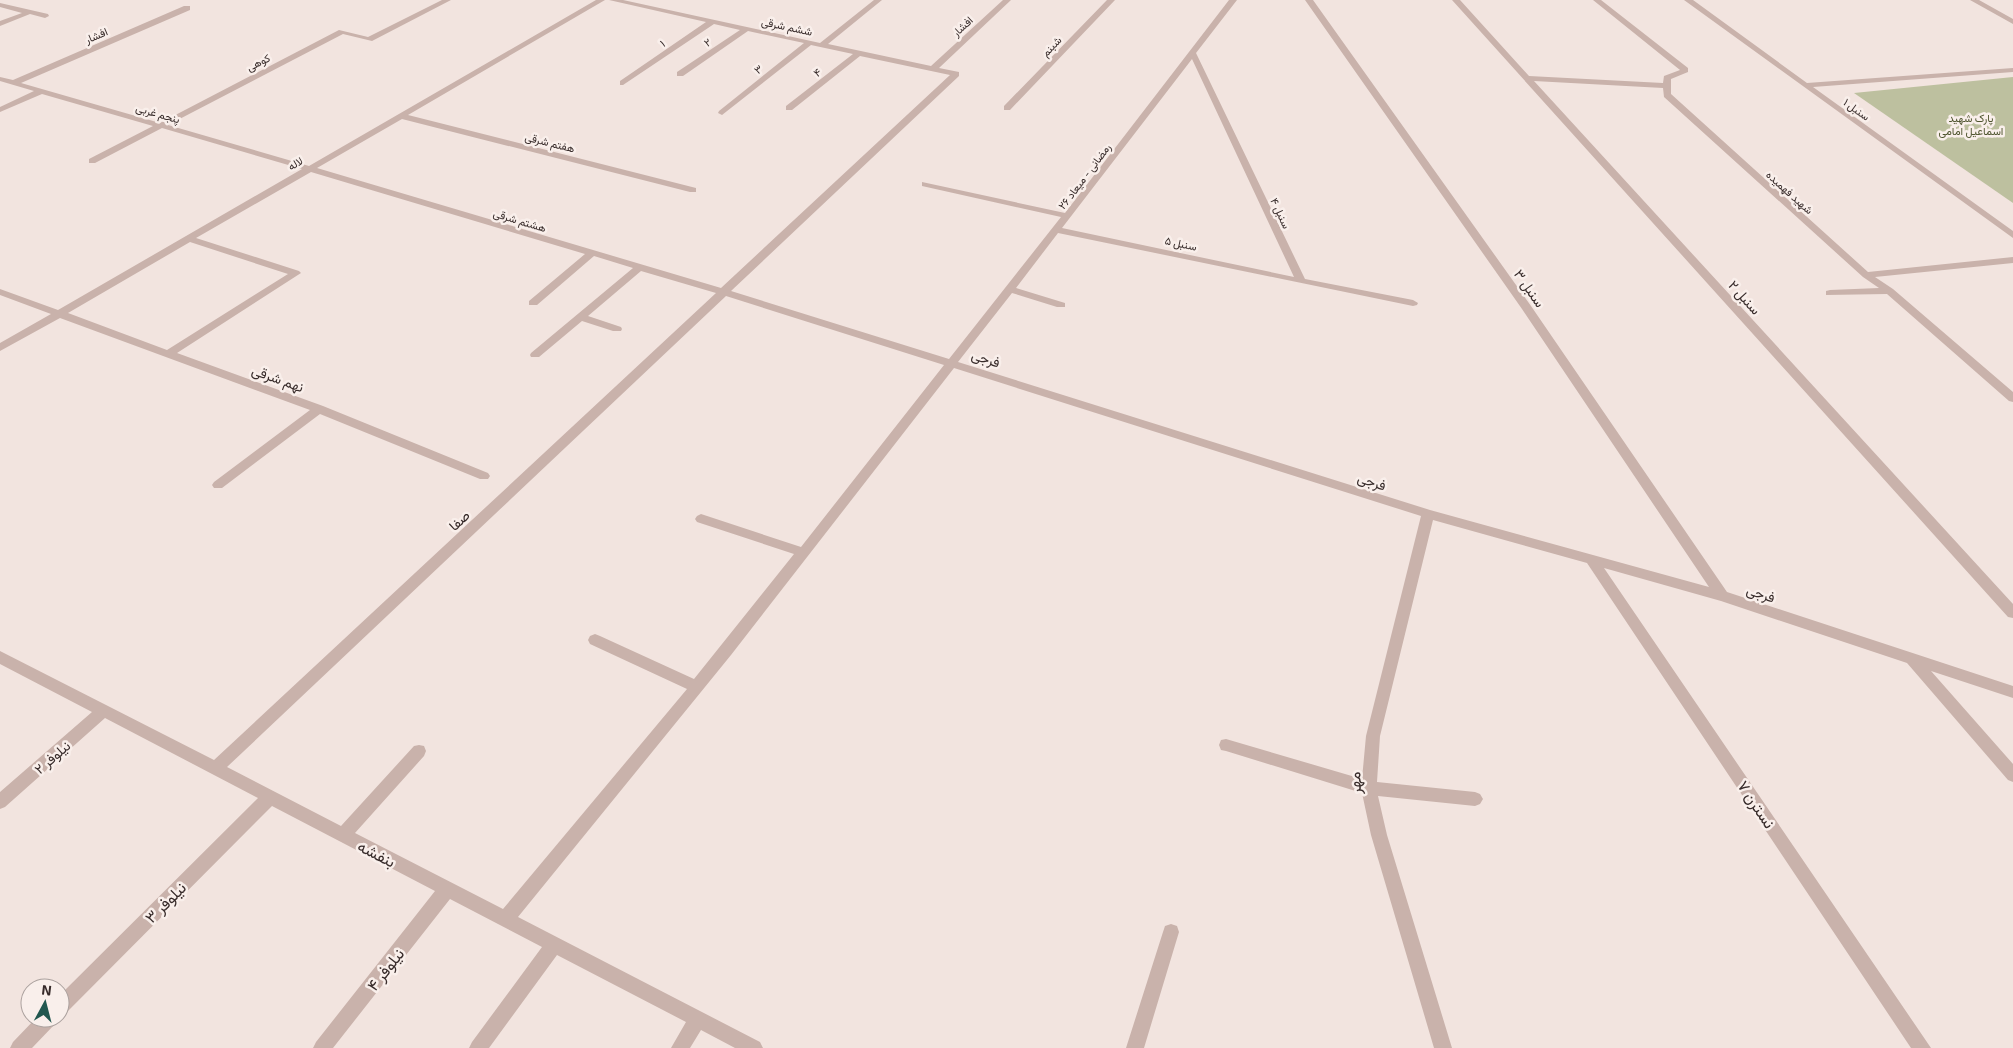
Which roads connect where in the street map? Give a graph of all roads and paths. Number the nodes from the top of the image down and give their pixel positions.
1 (447, 0) edge
2 (602, 0) edge
3 (613, 0) edge
4 (878, 0) edge
5 (1007, 0) edge
6 (1111, 0) edge
7 (1233, 0) edge
8 (1309, 0) edge
9 (1456, 0) edge
10 (1597, 0) edge
11 (1688, 0) edge
12 (1974, 0) edge
13 (0, 5) edge
14 (187, 8) dead end
15 (30, 12) junction
16 (44, 16) dead end
17 (713, 21) junction
18 (2013, 22) edge
19 (0, 24) edge
20 (746, 29) junction
21 (810, 42) junction
22 (822, 45) junction
23 (1192, 52) junction
24 (859, 53) junction
25 (933, 69) junction
26 (2013, 70) edge
27 (680, 74) dead end
28 (956, 74) joint
29 (1527, 78) junction
30 (0, 79) edge
31 (14, 83) junction
32 (623, 83) dead end
33 (1806, 85) junction
34 (1667, 86) junction
35 (42, 91) junction
36 (789, 108) dead end
37 (1007, 108) dead end
38 (0, 110) edge
39 (722, 113) dead end
40 (402, 116) junction
41 (160, 125) junction
42 (92, 160) dead end
43 (311, 168) junction
44 (925, 184) dead end
45 (693, 190) dead end
46 (1067, 216) junction
47 (1056, 230) junction
48 (2013, 235) edge
49 (189, 239) junction
50 (592, 253) junction
51 (2013, 260) edge
52 (640, 267) junction
53 (1866, 275) junction
54 (1301, 281) junction
55 (1010, 289) junction
56 (1889, 291) junction
57 (0, 292) edge
58 (723, 292) junction
59 (1830, 293) dead end
60 (533, 303) dead end
61 (1413, 303) dead end
62 (1061, 304) dead end
63 (59, 314) junction
64 (581, 317) junction
65 (617, 329) dead end
66 (0, 348) edge
67 (168, 354) junction
68 (536, 355) dead end
69 (950, 363) junction
70 (2013, 398) edge
71 (318, 409) junction
72 (484, 476) dead end
73 (218, 484) dead end
74 (1428, 514) junction
75 (701, 519) dead end
76 (802, 552) junction
77 (1592, 560) junction
78 (1722, 596) junction
79 (2013, 613) edge
80 (595, 640) dead end
81 (0, 657) edge
82 (1912, 659) junction
83 (697, 687) junction
84 (2013, 692) edge
85 (103, 711) junction
86 (1226, 745) dead end
87 (419, 751) dead end
88 (215, 769) junction
89 (2013, 776) edge
90 (1369, 788) junction
91 (270, 797) junction
92 (1475, 799) dead end
93 (0, 802) edge
94 (343, 835) junction
95 (447, 889) junction
96 (506, 919) junction
97 (1171, 932) dead end
98 (554, 946) junction
99 (70, 997) edge
100 (698, 1019) junction
101 (39, 1028) edge
102 (19, 1048) edge
103 (322, 1048) edge
104 (478, 1048) edge
105 (680, 1048) edge
106 (754, 1048) edge
107 (1135, 1048) edge
108 (1443, 1048) edge
109 (1922, 1048) edge

1 - 41 street, کوهی
2 - 40 street, لاله
3 - 17 street, ششم شرقی
4 - 22 street
5 - 25 street, افشار
6 - 37 street, شبنم
7 - 23 street, رمضانی - میعاد ۲۶
8 - 78 street, سنبل ۳
9 - 29 street, سنبل ۲
10 - 34 street
11 - 33 street, سنبل ۱
12 - 18 street
13 - 15 street
14 - 31 street, افشار
15 - 16 street
15 - 19 street
17 - 20 street, ششم شرقی
17 - 32 street, ۱
20 - 21 street, ششم شرقی
20 - 27 street, ۲
21 - 22 street, ششم شرقی
21 - 39 street, ۳
22 - 24 street, ششم شرقی
23 - 46 street, رمضانی - میعاد ۲۶
23 - 54 street, سنبل ۴
24 - 25 street, ششم شرقی
24 - 36 street, ۴
25 - 28 street, ششم شرقی
26 - 33 street
28 - 58 street, صفا
29 - 34 street
29 - 79 street, سنبل ۲
30 - 31 street, پنجم غربی
31 - 35 street, پنجم غربی
33 - 48 street, سنبل ۱
34 - 53 street, شهید فهمیده
35 - 38 street
35 - 41 street, پنجم غربی
40 - 43 street, لاله
40 - 45 street, هفتم شرقی
41 - 42 street, کوهی
41 - 43 street, پنجم غربی
43 - 49 street, لاله
43 - 50 street, هشتم شرقی
44 - 46 street
46 - 47 street, رمضانی - میعاد ۲۶
47 - 54 street, سنبل ۵
47 - 55 street, رمضانی - میعاد ۲۶
49 - 63 street, لاله
49 - 67 street
50 - 52 street, هشتم شرقی
50 - 60 street
51 - 53 street
52 - 58 street, هشتم شرقی
52 - 64 street
53 - 56 street, شهید فهمیده
54 - 61 street
55 - 62 street
55 - 69 street, رمضانی - میعاد ۲۶
56 - 59 street
56 - 70 street, شهید فهمیده
57 - 63 street, نهم شرقی
58 - 69 street, فرجی
58 - 88 street, صفا
63 - 66 street, لاله
63 - 67 street, نهم شرقی
64 - 65 street
64 - 68 street
67 - 71 street, نهم شرقی
69 - 74 street, فرجی
69 - 76 street, رمضانی - میعاد ۲۶
71 - 72 street, نهم شرقی
71 - 73 street
74 - 77 street, فرجی
74 - 90 street, مهر
75 - 76 street
76 - 83 street, رمضانی - میعاد ۲۶
77 - 78 street, فرجی
77 - 109 street, نسترن ۷
78 - 82 street, فرجی
80 - 83 street
81 - 85 street, بنفشه
82 - 84 street, فرجی
82 - 89 street
83 - 96 street, رمضانی - میعاد ۲۶
85 - 88 street, بنفشه
85 - 93 street, نیلوفر ۲
86 - 90 street
87 - 94 street
88 - 91 street, بنفشه
90 - 92 street
90 - 108 street, مهر
91 - 94 street, بنفشه
91 - 99 street, نیلوفر ۳
94 - 95 street, بنفشه
95 - 96 street, بنفشه
95 - 103 street, نیلوفر ۴
96 - 98 street, بنفشه
97 - 107 street
98 - 100 street, بنفشه
98 - 104 street
100 - 105 street
100 - 106 street, بنفشه
101 - 102 street

